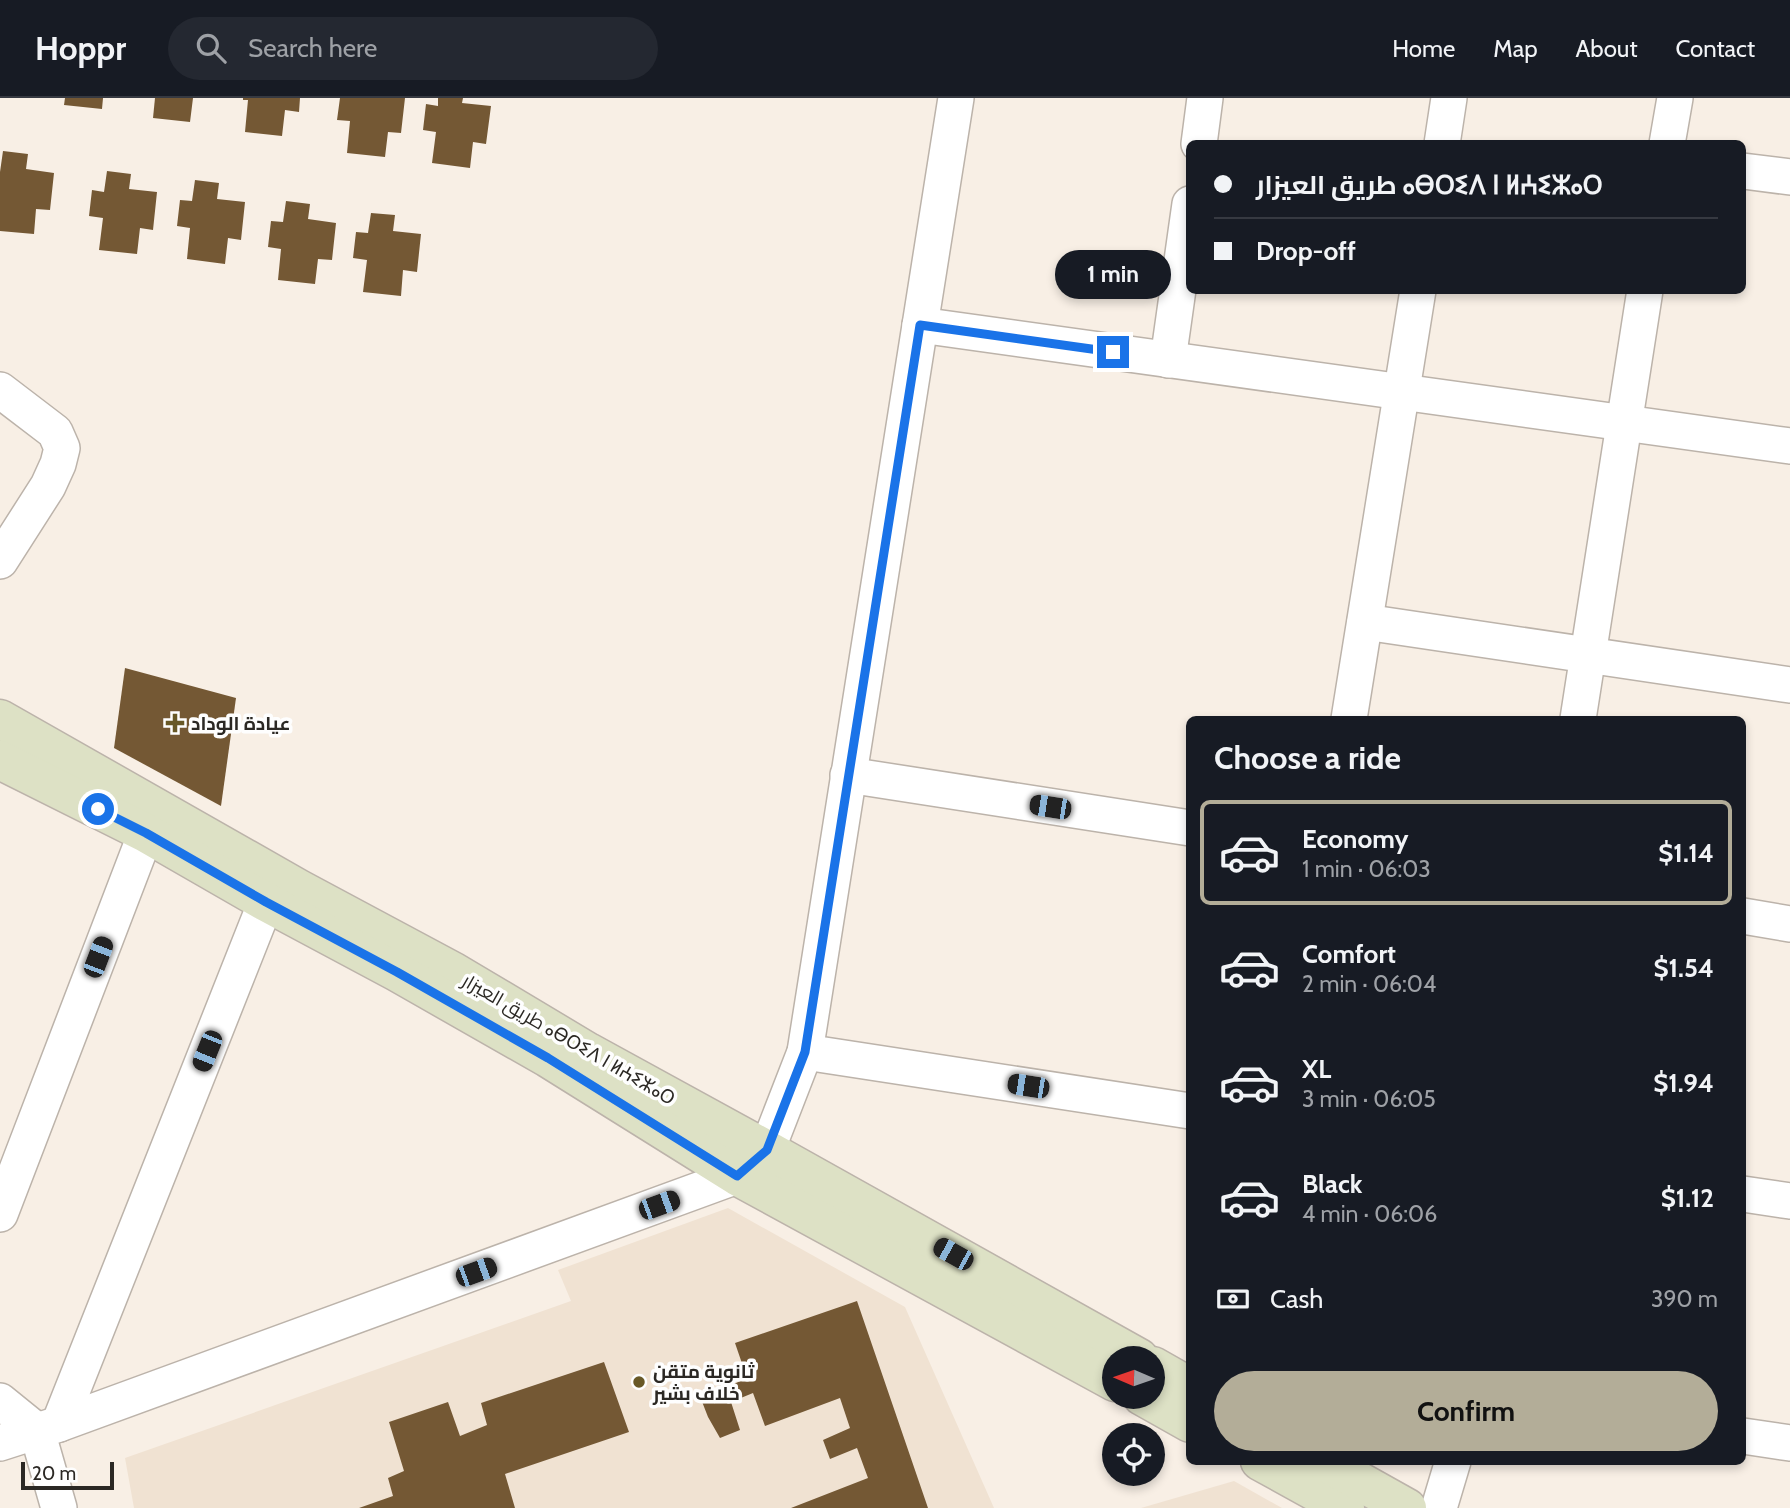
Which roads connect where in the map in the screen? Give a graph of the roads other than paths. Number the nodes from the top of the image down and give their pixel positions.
1 (956, 98) edge
2 (1205, 98) edge
3 (1449, 98) edge
4 (1675, 98) edge
5 (1200, 140) edge
6 (1443, 140) edge
7 (1669, 140) edge
8 (1746, 171) edge
9 (1790, 177) edge
10 (1186, 232) edge
11 (1417, 294) edge
12 (1644, 294) edge
13 (920, 325) junction
14 (1168, 360) junction
15 (0, 390) edge
16 (1402, 392) junction
17 (1624, 423) junction
18 (1790, 446) edge
19 (0, 561) edge
20 (1365, 622) junction
21 (1588, 656) junction
22 (1790, 685) edge
23 (1349, 716) edge
24 (1578, 716) edge
25 (0, 719) edge
26 (0, 760) edge
27 (848, 775) junction
28 (1186, 827) edge
29 (146, 833) junction
30 (266, 902) junction
31 (1746, 916) edge
32 (1790, 923) edge
33 (805, 1052) junction
34 (1186, 1110) edge
35 (767, 1150) junction
36 (737, 1176) junction
37 (1746, 1194) edge
38 (1790, 1201) edge
39 (0, 1214) edge
40 (1118, 1346) edge
41 (1166, 1373) edge
42 (1102, 1375) edge
43 (1186, 1385) edge
44 (0, 1401) edge
45 (1165, 1409) edge
46 (1186, 1421) edge
47 (48, 1427) junction
48 (1746, 1436) edge
49 (0, 1443) edge
50 (1790, 1443) edge
51 (1267, 1465) edge
52 (1330, 1465) edge
53 (1452, 1465) edge
54 (60, 1508) edge
55 (1345, 1508) edge
56 (1407, 1508) edge
57 (1439, 1508) edge

1 - 13 street
2 - 5 street
3 - 6 street
4 - 7 street
8 - 9 street
10 - 14 street
11 - 16 street
12 - 17 street
13 - 14 street
13 - 27 street
14 - 16 street
15 - 19 street
16 - 17 street
16 - 20 street
17 - 18 street
17 - 21 street
20 - 21 street
20 - 23 street
21 - 22 street
21 - 24 street
25 - 35 main road, طريق العيزار ⴰⴱⵔⵉⴷ ⵏ ⵍⵄⵉⵣⴰⵔ
26 - 29 main road, طريق العيزار ⴰⴱⵔⵉⴷ ⵏ ⵍⵄⵉⵣⴰⵔ
27 - 28 street
27 - 33 street
29 - 30 main road, طريق العيزار ⴰⴱⵔⵉⴷ ⵏ ⵍⵄⵉⵣⴰⵔ
29 - 39 street
30 - 36 main road, طريق العيزار ⴰⴱⵔⵉⴷ ⵏ ⵍⵄⵉⵣⴰⵔ
30 - 47 street
31 - 32 street
33 - 34 street
33 - 35 street
35 - 36 street
35 - 40 main road, طريق العيزار ⴰⴱⵔⵉⴷ ⵏ ⵍⵄⵉⵣⴰⵔ
36 - 42 main road, طريق العيزار ⴰⴱⵔⵉⴷ ⵏ ⵍⵄⵉⵣⴰⵔ
36 - 47 street
37 - 38 street
41 - 43 main road
44 - 47 street
45 - 46 main road
47 - 49 street
47 - 54 street
48 - 50 street
51 - 55 main road
52 - 56 main road
53 - 57 street

